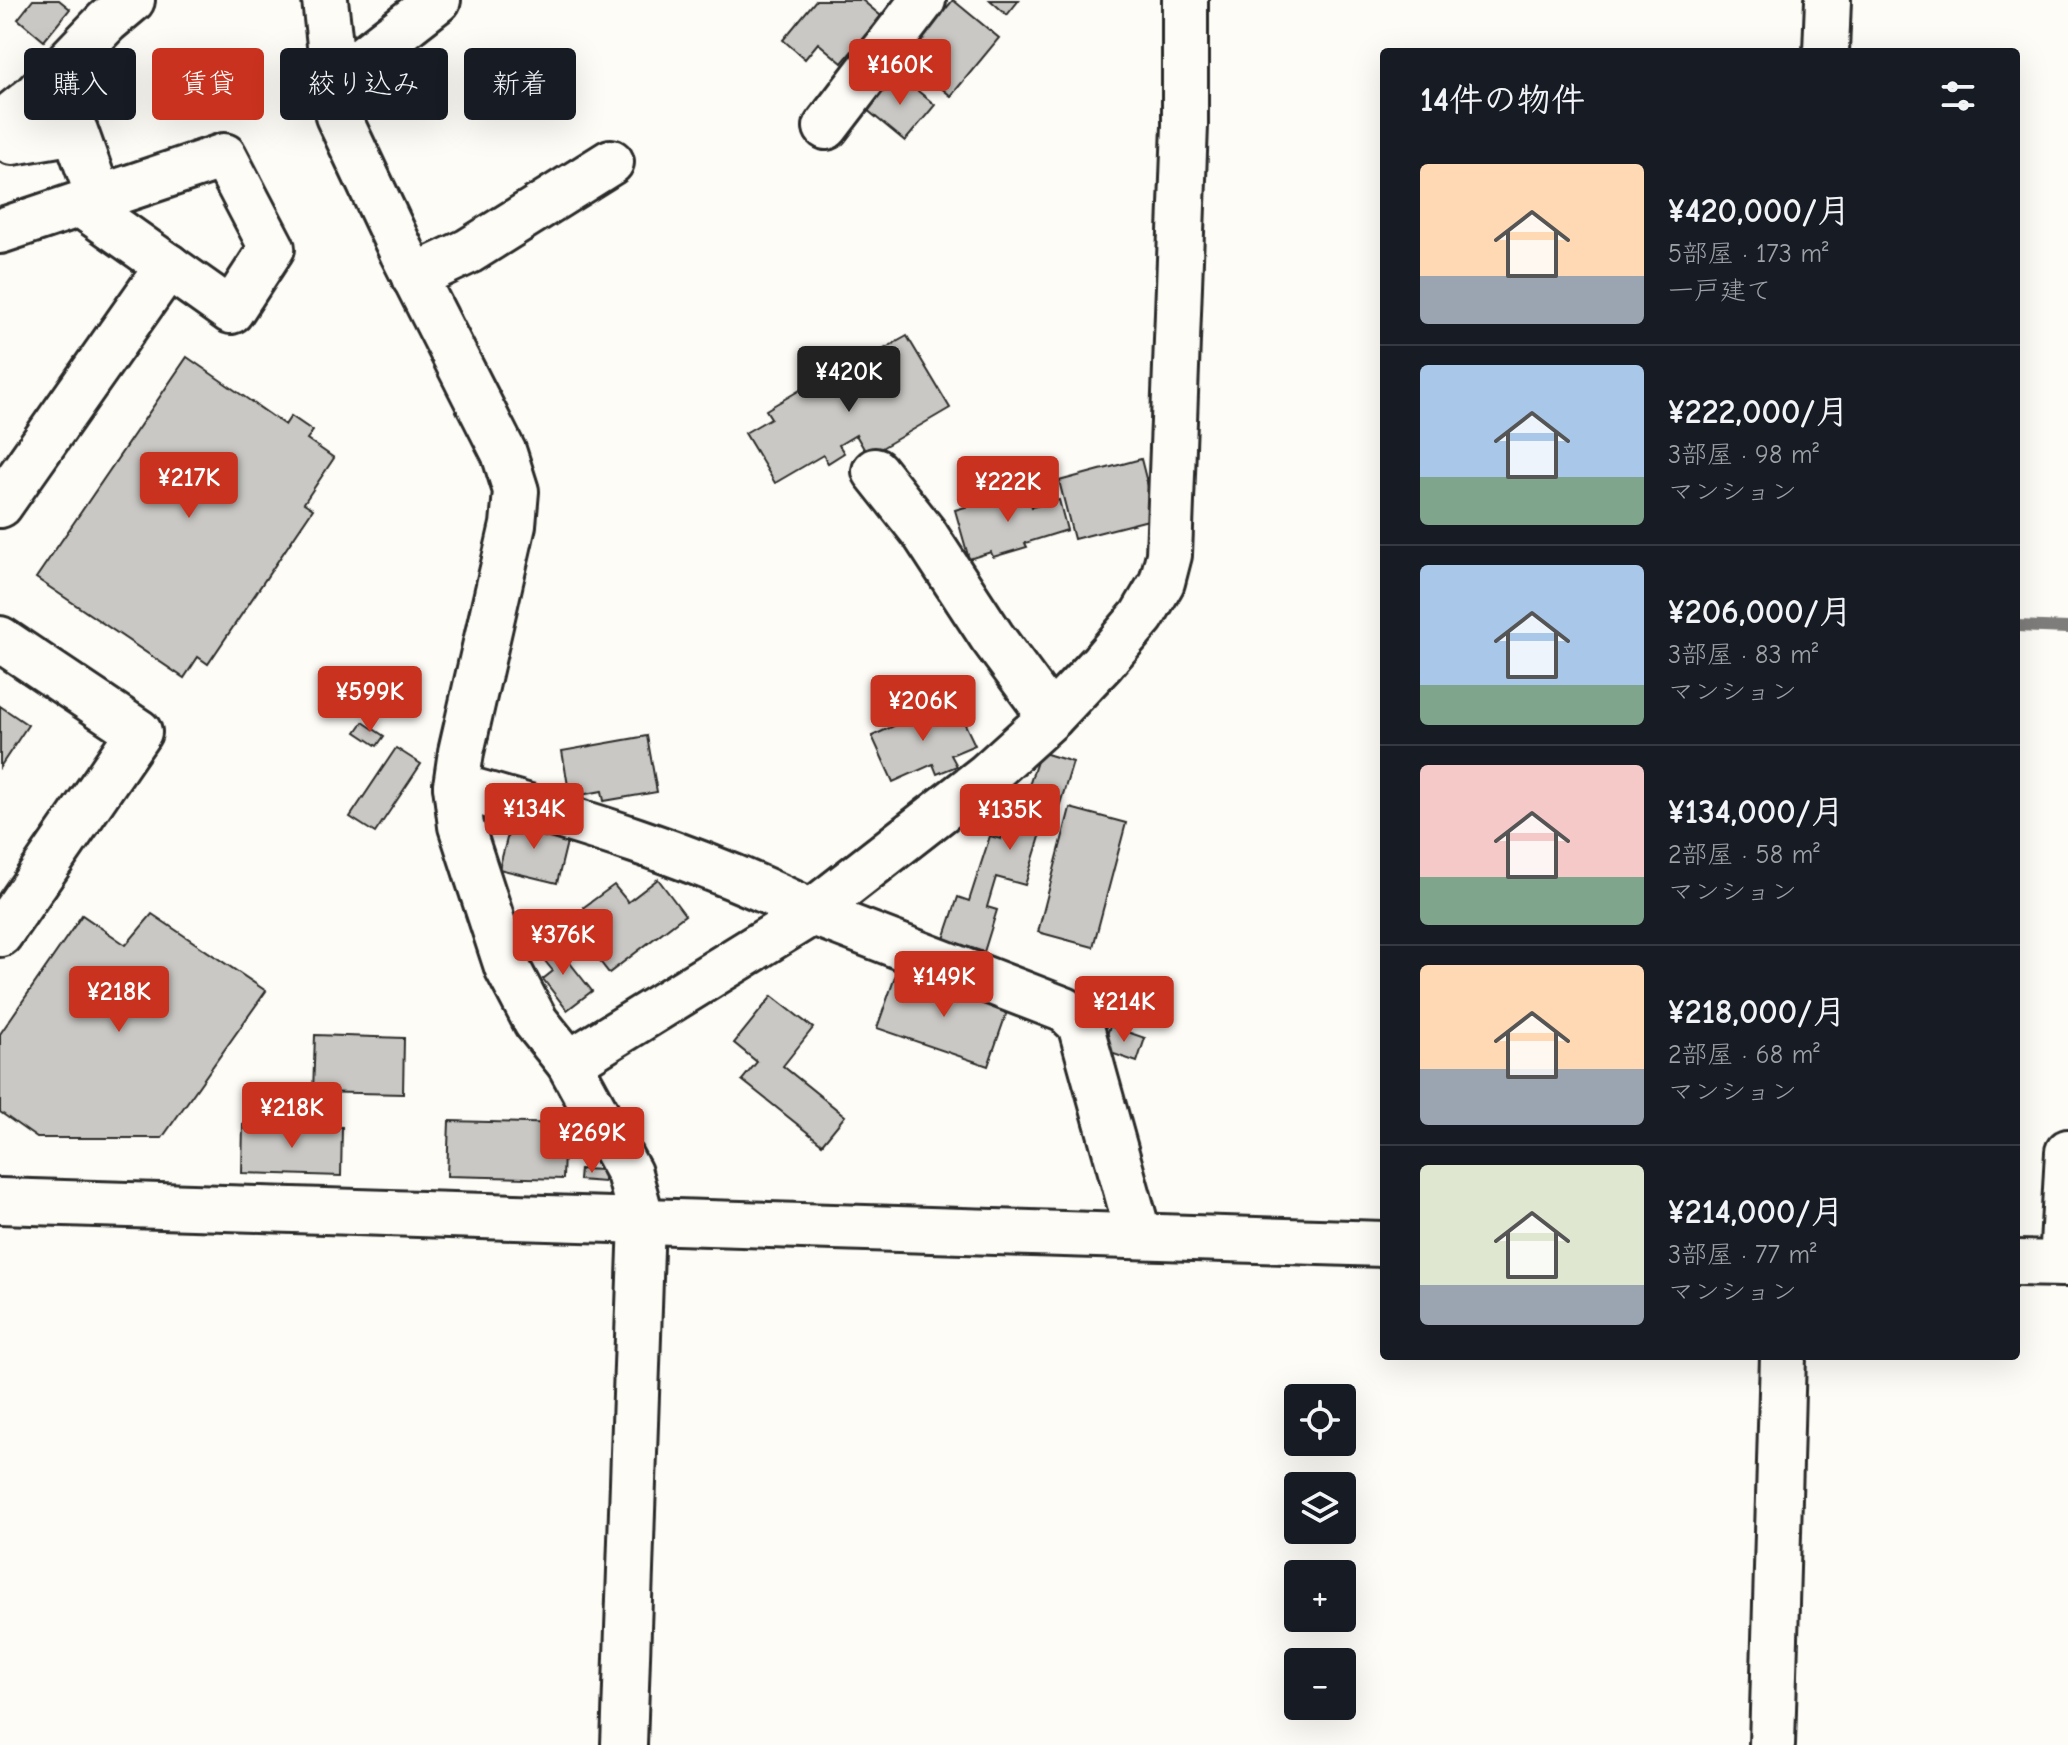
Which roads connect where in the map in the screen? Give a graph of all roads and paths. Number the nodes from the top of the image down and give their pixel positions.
1 (132, 0) edge
2 (325, 0) edge
3 (438, 0) edge
4 (923, 0) edge
5 (1185, 0) edge
6 (1828, 0) edge
7 (330, 48) edge
8 (376, 48) edge
9 (1826, 48) edge
10 (340, 120) edge
11 (0, 124) edge
12 (826, 127) dead end
13 (0, 135) edge
14 (611, 162) dead end
15 (90, 201) junction
16 (0, 231) edge
17 (168, 266) junction
18 (414, 277) junction
19 (875, 471) dead end
20 (0, 505) edge
21 (0, 639) edge
22 (1051, 717) junction
23 (456, 786) junction
24 (811, 912) junction
25 (0, 934) edge
26 (569, 1063) junction
27 (2068, 1152) edge
28 (0, 1201) edge
29 (642, 1220) junction
30 (1139, 1236) junction
31 (1380, 1244) edge
32 (2020, 1263) edge
33 (2065, 1264) edge
34 (1783, 1360) edge
35 (624, 1745) edge
36 (1772, 1745) edge

1 - 11 street
2 - 7 street
3 - 8 street
4 - 12 street
5 - 22 street
6 - 9 street
10 - 18 street
13 - 15 street
14 - 18 street
15 - 16 street
15 - 17 street
15 - 17 street
17 - 20 street
18 - 23 street
19 - 22 street
21 - 25 street
22 - 24 street
23 - 24 street
23 - 26 street
24 - 26 street
24 - 30 street
26 - 29 street
27 - 33 street
28 - 29 street
29 - 30 street
29 - 35 street
30 - 31 street
32 - 33 street
34 - 36 street

